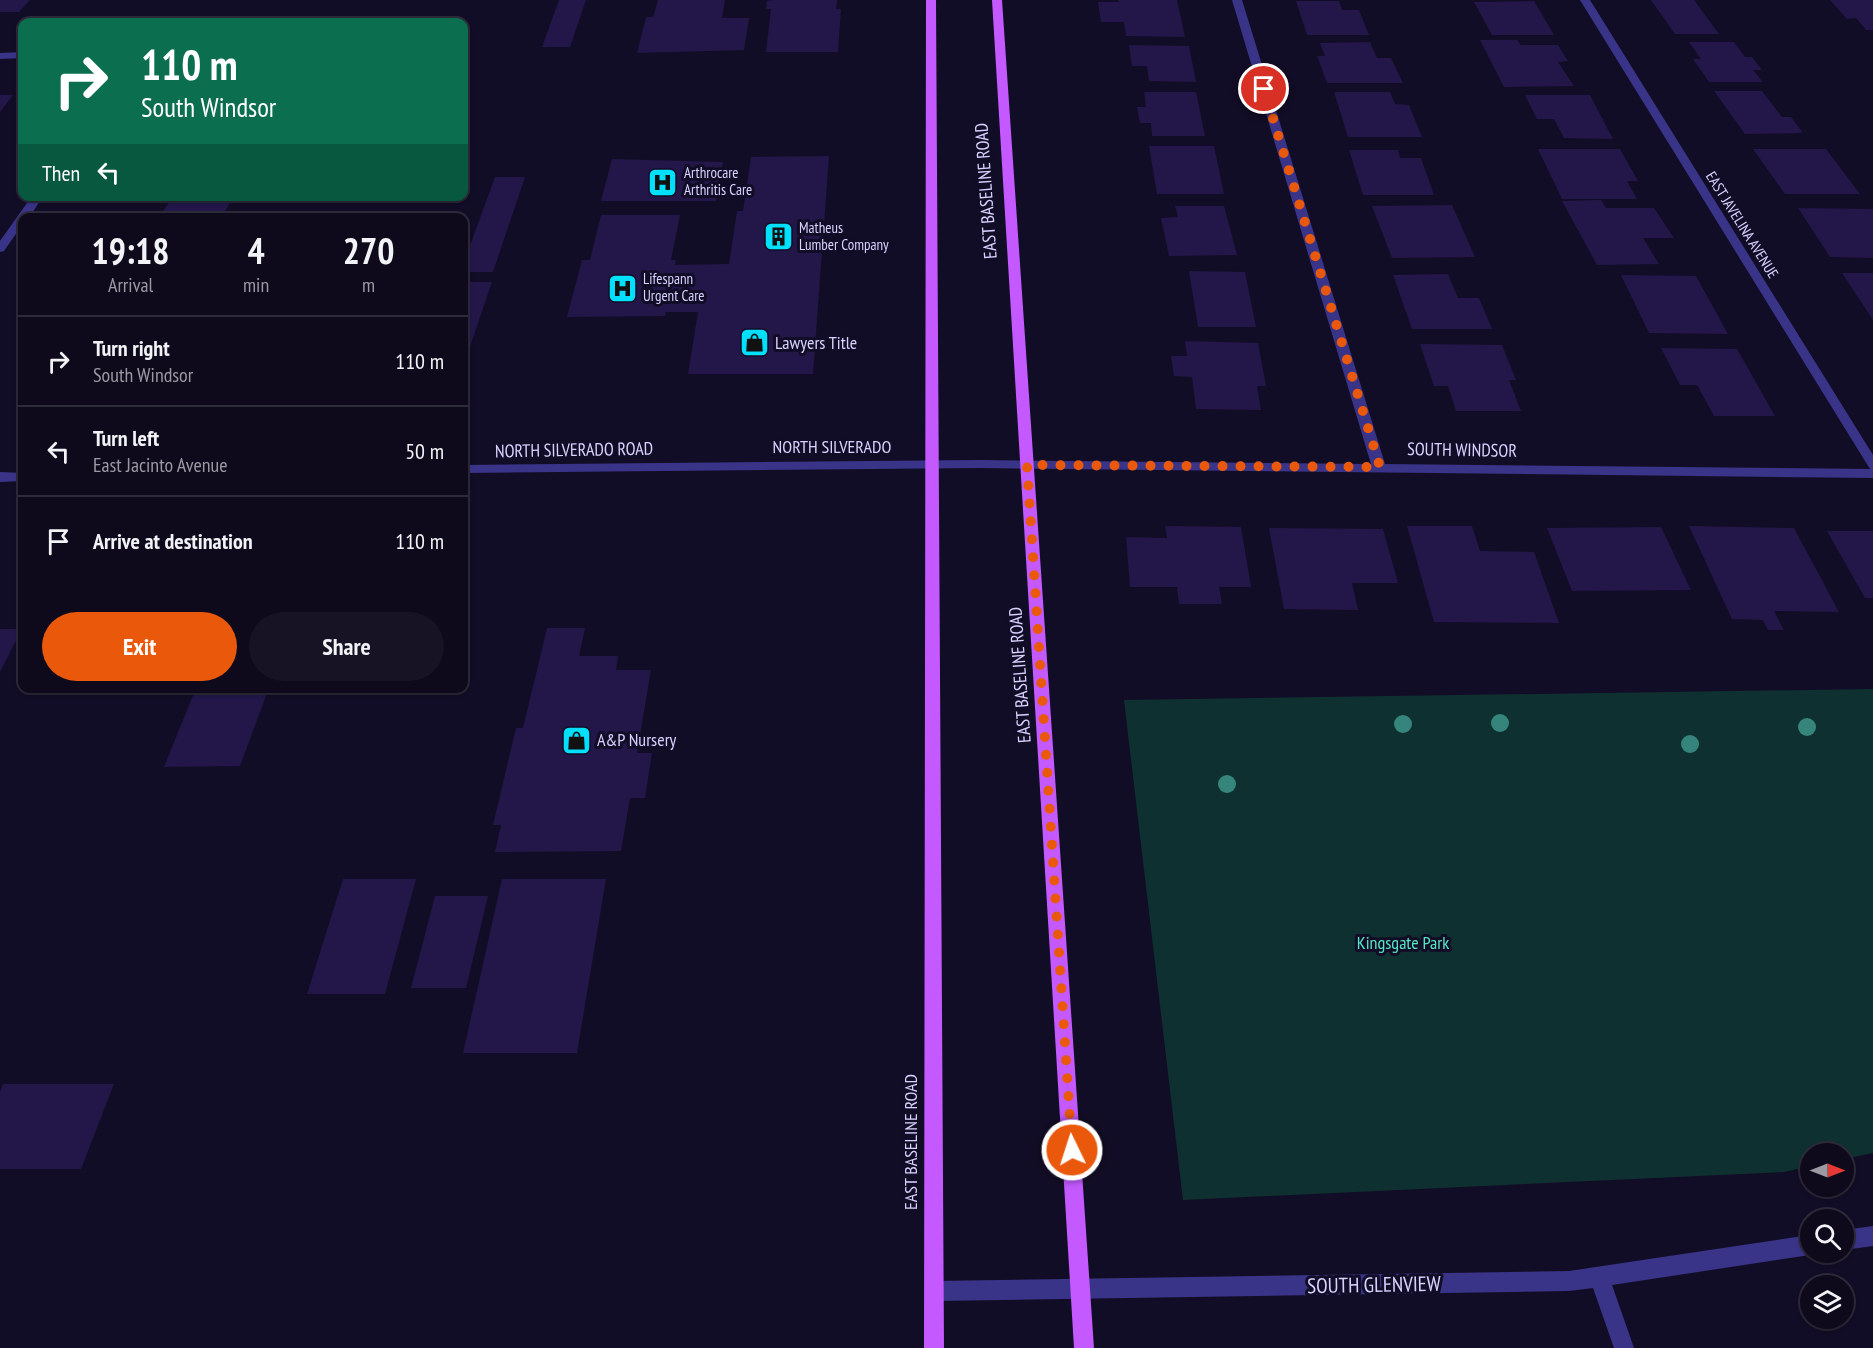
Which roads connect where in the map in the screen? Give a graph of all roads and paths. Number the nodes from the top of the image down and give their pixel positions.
1 (931, 0) edge
2 (997, 0) edge
3 (1237, 0) edge
4 (1585, 0) edge
5 (18, 55) edge
6 (0, 56) edge
7 (18, 225) edge
8 (0, 249) edge
9 (979, 464) joint
10 (933, 465) junction
11 (1027, 465) junction
12 (1873, 466) edge
13 (685, 467) joint
14 (1380, 467) junction
15 (468, 469) edge
16 (1873, 474) edge
17 (0, 477) edge
18 (18, 477) edge
19 (1873, 1236) edge
20 (1854, 1239) edge
21 (1800, 1246) edge
22 (1599, 1276) junction
23 (1080, 1290) junction
24 (934, 1291) junction
25 (934, 1348) edge
26 (1084, 1348) edge
27 (1624, 1348) edge

1 - 10 main road, EAST BASELINE ROAD
2 - 11 main road, EAST BASELINE ROAD
3 - 14 street
4 - 12 street, EAST JAVELINA AVENUE
5 - 6 street
7 - 8 street
9 - 10 street, NORTH SILVERADO
9 - 11 street, SOUTH WINDSOR
10 - 13 street, NORTH SILVERADO
10 - 24 main road, EAST BASELINE ROAD
11 - 14 street, SOUTH WINDSOR
11 - 23 main road, EAST BASELINE ROAD
13 - 15 street, NORTH SILVERADO ROAD
14 - 16 street, SOUTH WINDSOR
17 - 18 street
19 - 20 street
21 - 22 street, SOUTH GLENVIEW
22 - 23 street, SOUTH GLENVIEW
22 - 27 street
23 - 24 street, SOUTH GLENVIEW
23 - 26 main road, EAST BASELINE ROAD
24 - 25 main road, EAST BASELINE ROAD

